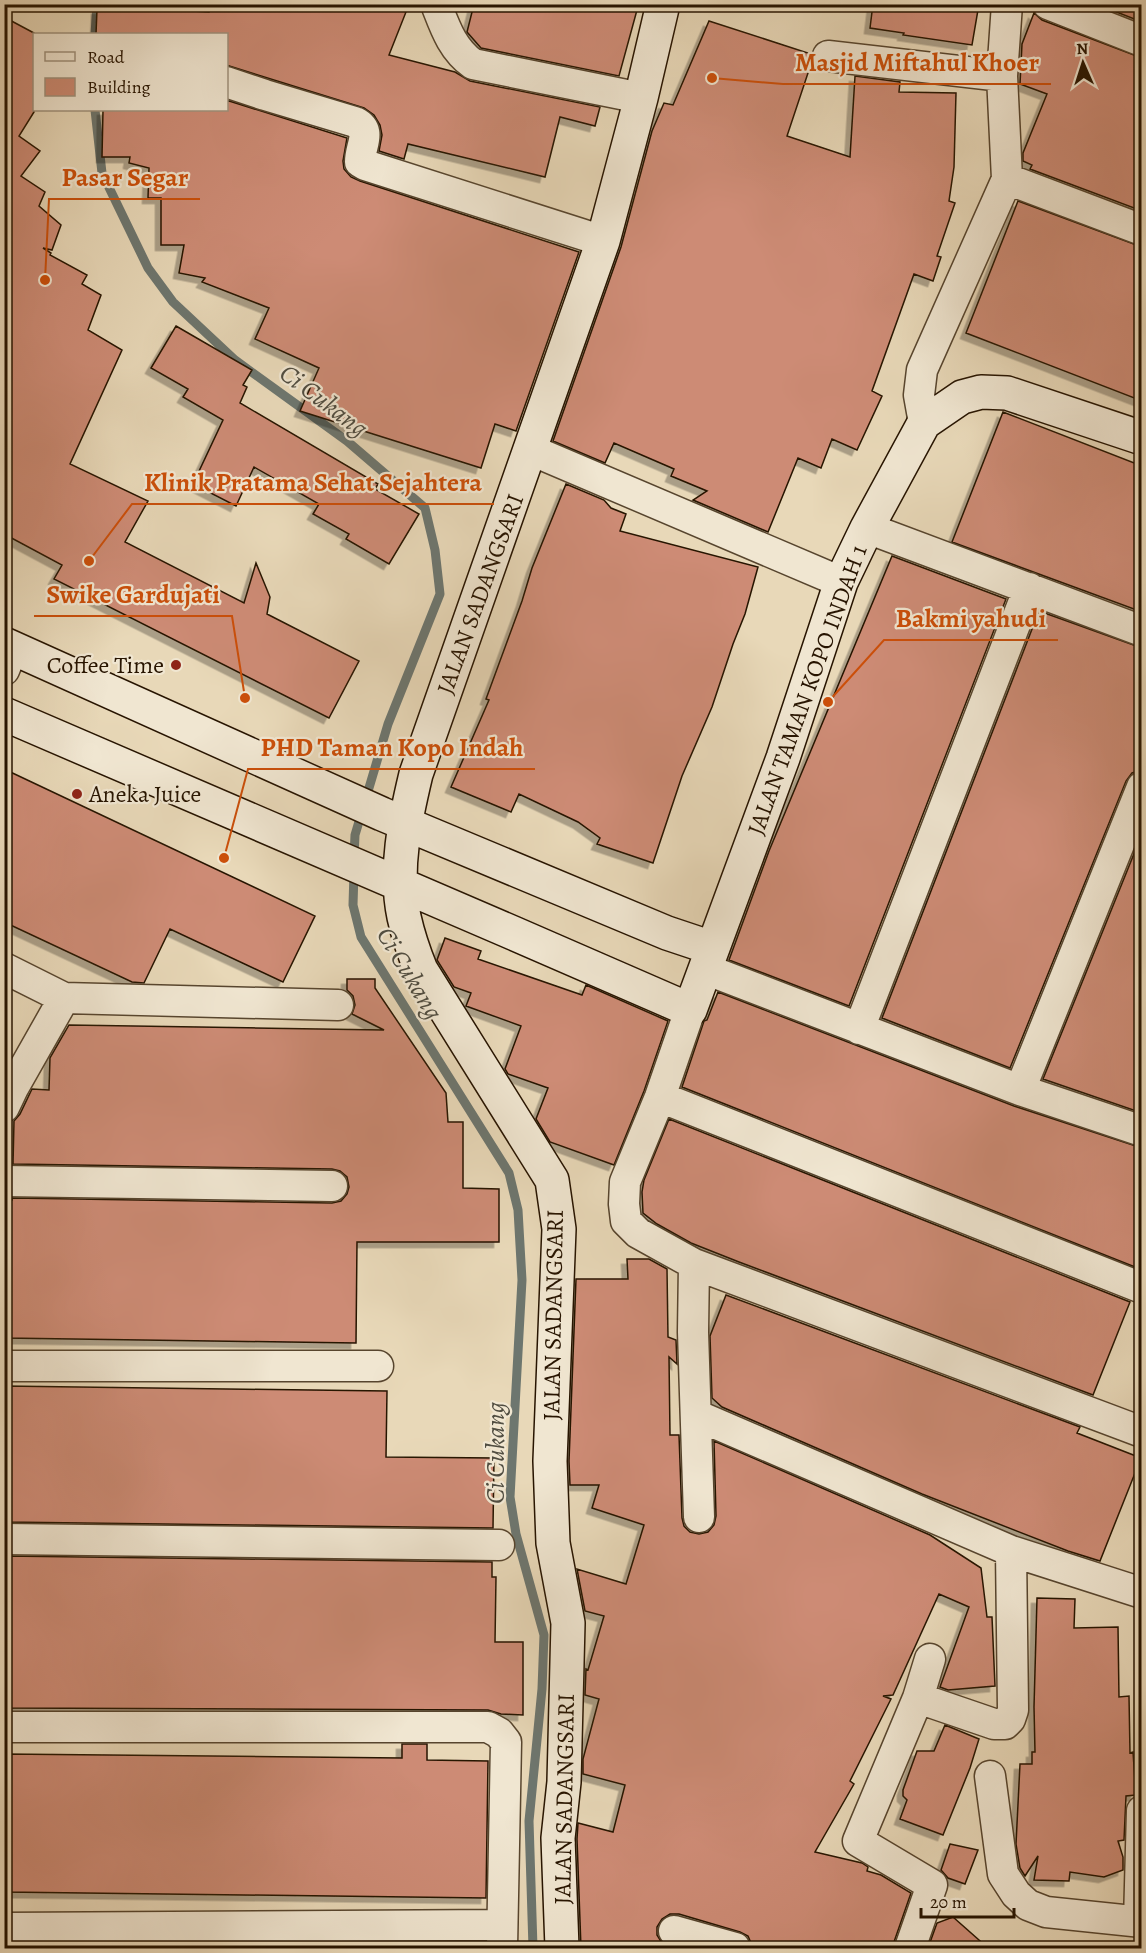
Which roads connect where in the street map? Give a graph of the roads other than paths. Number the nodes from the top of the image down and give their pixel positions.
1 (436, 4) edge
2 (663, 4) edge
3 (1007, 4) edge
4 (1048, 4) edge
5 (1142, 41) edge
6 (828, 56) dead end
7 (1002, 76) junction
8 (228, 83) edge
9 (641, 98) junction
10 (1007, 179) junction
11 (1142, 230) edge
12 (603, 241) junction
13 (924, 423) junction
14 (1142, 438) edge
15 (531, 450) junction
16 (867, 528) junction
17 (841, 582) junction
18 (1029, 588) junction
19 (1142, 631) edge
20 (7, 654) edge
21 (4, 714) edge
22 (1142, 787) edge
23 (393, 818) junction
24 (390, 879) junction
25 (709, 958) junction
26 (4, 968) edge
27 (64, 998) junction
28 (338, 1005) dead end
29 (690, 1010) junction
30 (859, 1029) junction
31 (1020, 1090) junction
32 (660, 1097) junction
33 (4, 1107) edge
34 (1142, 1131) edge
35 (4, 1181) edge
36 (332, 1186) dead end
37 (694, 1264) junction
38 (1142, 1288) edge
39 (4, 1365) edge
40 (378, 1366) dead end
41 (696, 1415) junction
42 (1142, 1432) edge
43 (699, 1516) dead end
44 (4, 1539) edge
45 (499, 1545) dead end
46 (1011, 1551) junction
47 (1142, 1593) edge
48 (930, 1659) dead end
49 (918, 1698) junction
50 (4, 1727) edge
51 (990, 1776) dead end
52 (1142, 1811) edge
53 (1140, 1922) edge
54 (4, 1928) edge
55 (674, 1931) dead end
56 (501, 1937) edge
57 (562, 1948) edge
58 (735, 1948) edge
59 (909, 1948) edge

1 - 9 street
2 - 9 main road, JALAN SADANGSARI
3 - 7 street
4 - 5 street
6 - 7 street
7 - 10 street
8 - 12 street
9 - 12 main road, JALAN SADANGSARI
10 - 11 street
10 - 13 street
12 - 15 main road, JALAN SADANGSARI
13 - 14 main road, JALAN TAMAN KOPO INDAH 1
13 - 16 main road, JALAN TAMAN KOPO INDAH 1
15 - 17 street
15 - 23 main road, JALAN SADANGSARI
16 - 17 main road, JALAN TAMAN KOPO INDAH 1
16 - 18 street
17 - 25 main road, JALAN TAMAN KOPO INDAH 1
18 - 19 street
18 - 30 street
20 - 23 main road
21 - 24 main road
22 - 31 street
23 - 24 main road, JALAN SADANGSARI
23 - 25 main road
24 - 29 main road
24 - 57 main road, JALAN SADANGSARI
25 - 29 main road, JALAN TAMAN KOPO INDAH 1
25 - 30 street
26 - 27 street
27 - 28 street
27 - 33 street
29 - 32 street
30 - 31 street
31 - 34 street
32 - 37 street
32 - 38 street
35 - 36 street
37 - 41 street
37 - 42 street
39 - 40 street
41 - 43 street
41 - 46 street
44 - 45 street
46 - 47 street
46 - 49 street
48 - 49 street
49 - 59 street
50 - 56 street
51 - 53 street
52 - 53 street
54 - 56 street
55 - 58 street

